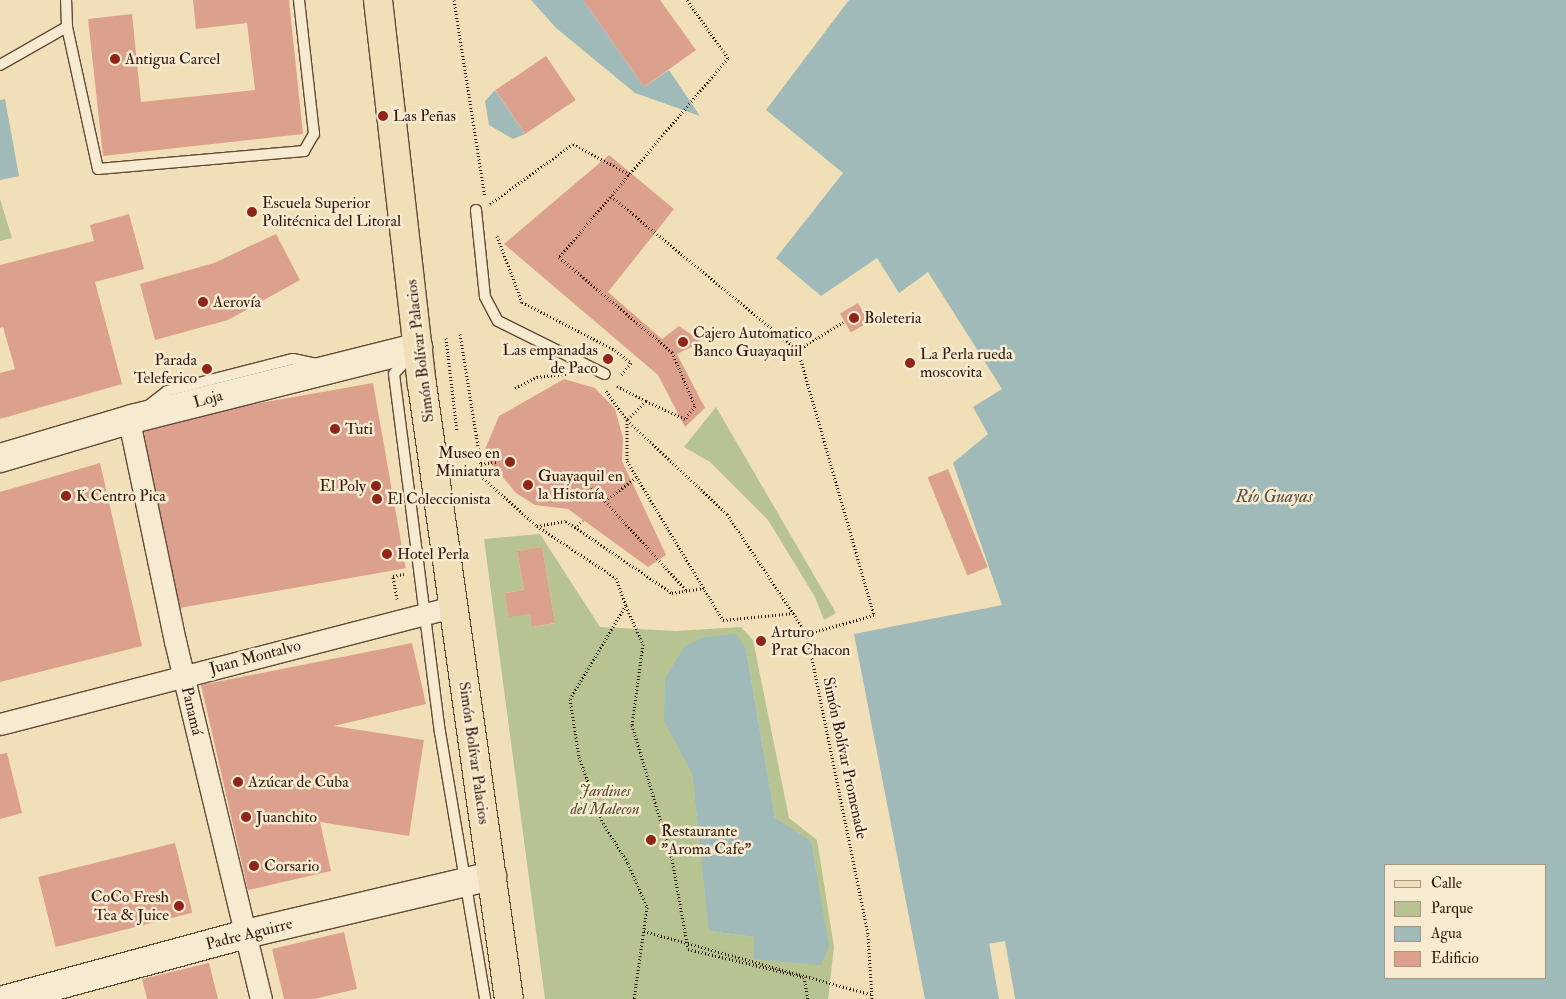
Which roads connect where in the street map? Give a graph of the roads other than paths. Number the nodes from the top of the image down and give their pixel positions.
1 (66, 0) edge
2 (299, 0) edge
3 (378, 0) edge
4 (67, 27) junction
5 (0, 65) edge
6 (476, 210) dead end
7 (418, 347) junction
8 (605, 374) dead end
9 (130, 420) junction
10 (0, 458) edge
11 (452, 607) junction
12 (423, 614) junction
13 (184, 676) junction
14 (0, 724) edge
15 (492, 876) junction
16 (464, 880) junction
17 (246, 934) junction
18 (7, 999) edge
19 (262, 999) edge
20 (485, 999) edge
21 (509, 999) edge

1 - 4 lane
2 - 4 lane
3 - 7 main road, Simón Bolívar Palacios
4 - 5 lane
6 - 8 lane
7 - 9 main road, Loja
7 - 11 main road, Simón Bolívar Palacios
7 - 12 lane
9 - 10 main road, Loja
9 - 13 street, Panamá
11 - 12 street, Juan Montalvo
11 - 15 main road, Simón Bolívar Palacios
12 - 13 street, Juan Montalvo
12 - 16 lane
13 - 14 street, Juan Montalvo
13 - 17 street, Panamá
15 - 16 main road, Padre Aguirre
15 - 21 main road, Simón Bolívar Palacios
16 - 17 main road, Padre Aguirre
16 - 20 lane
17 - 18 main road, Padre Aguirre
17 - 19 street, Panamá

